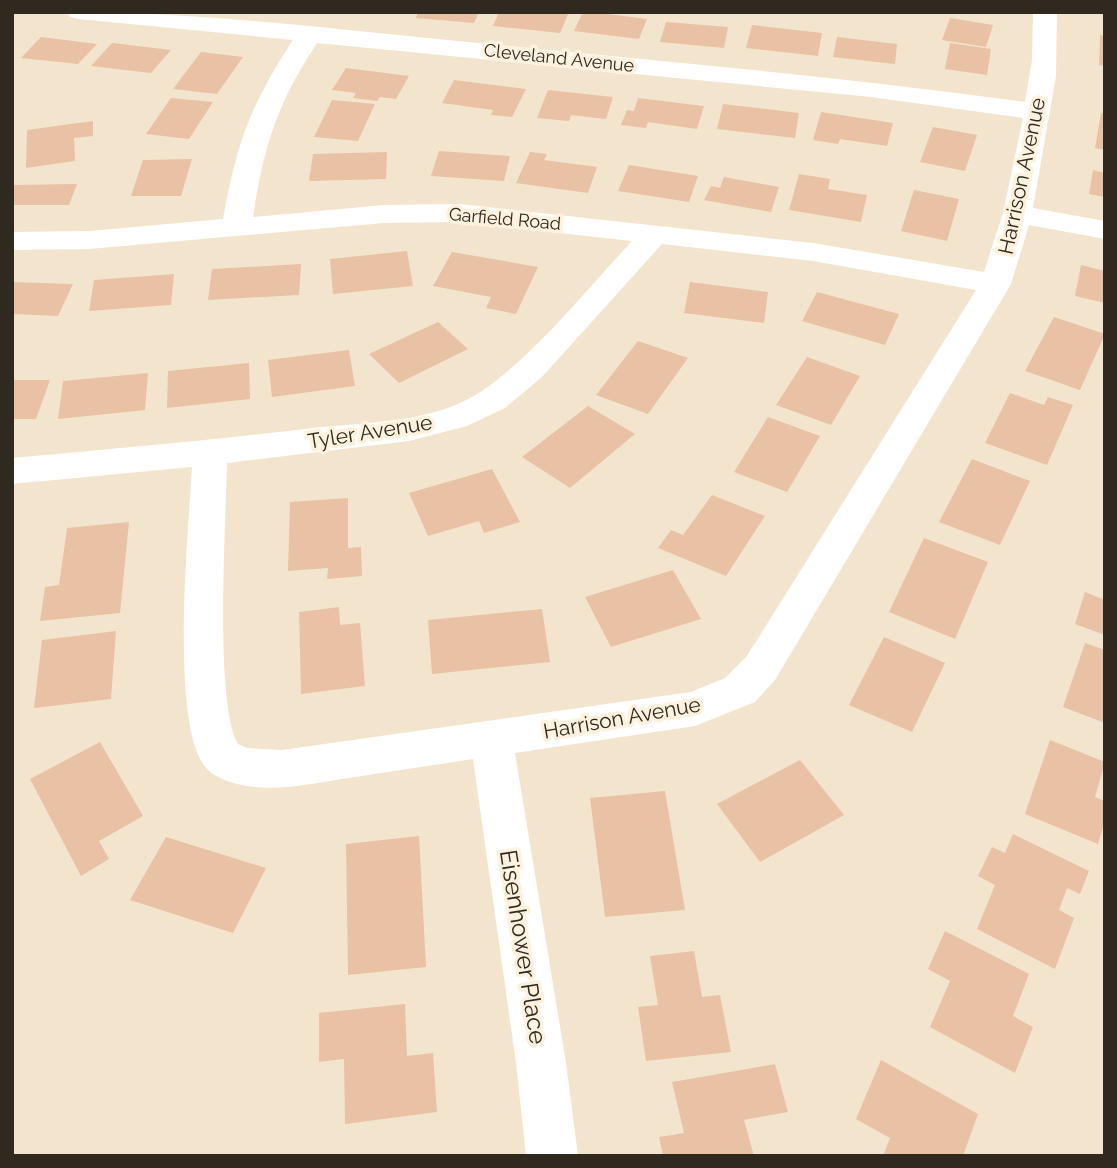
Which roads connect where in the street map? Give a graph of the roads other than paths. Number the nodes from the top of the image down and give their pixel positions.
1 (1045, 12) edge
2 (92, 13) edge
3 (310, 34) junction
4 (1037, 112) junction
5 (1018, 214) junction
6 (236, 228) junction
7 (1105, 230) edge
8 (655, 234) junction
9 (12, 241) edge
10 (995, 284) junction
11 (210, 453) junction
12 (12, 471) edge
13 (491, 738) junction
14 (552, 1156) edge

1 - 4 street, Harrison Avenue
2 - 3 street, Cleveland Avenue
3 - 4 street, Cleveland Avenue
3 - 6 street
4 - 5 street, Harrison Avenue
5 - 7 street
5 - 10 street, Harrison Avenue
6 - 8 street, Garfield Road
6 - 9 street, Garfield Road
8 - 10 street, Garfield Road
8 - 11 street, Tyler Avenue
10 - 13 street, Harrison Avenue
11 - 12 street, Tyler Avenue
11 - 13 street, Harrison Avenue
13 - 14 street, Eisenhower Place

